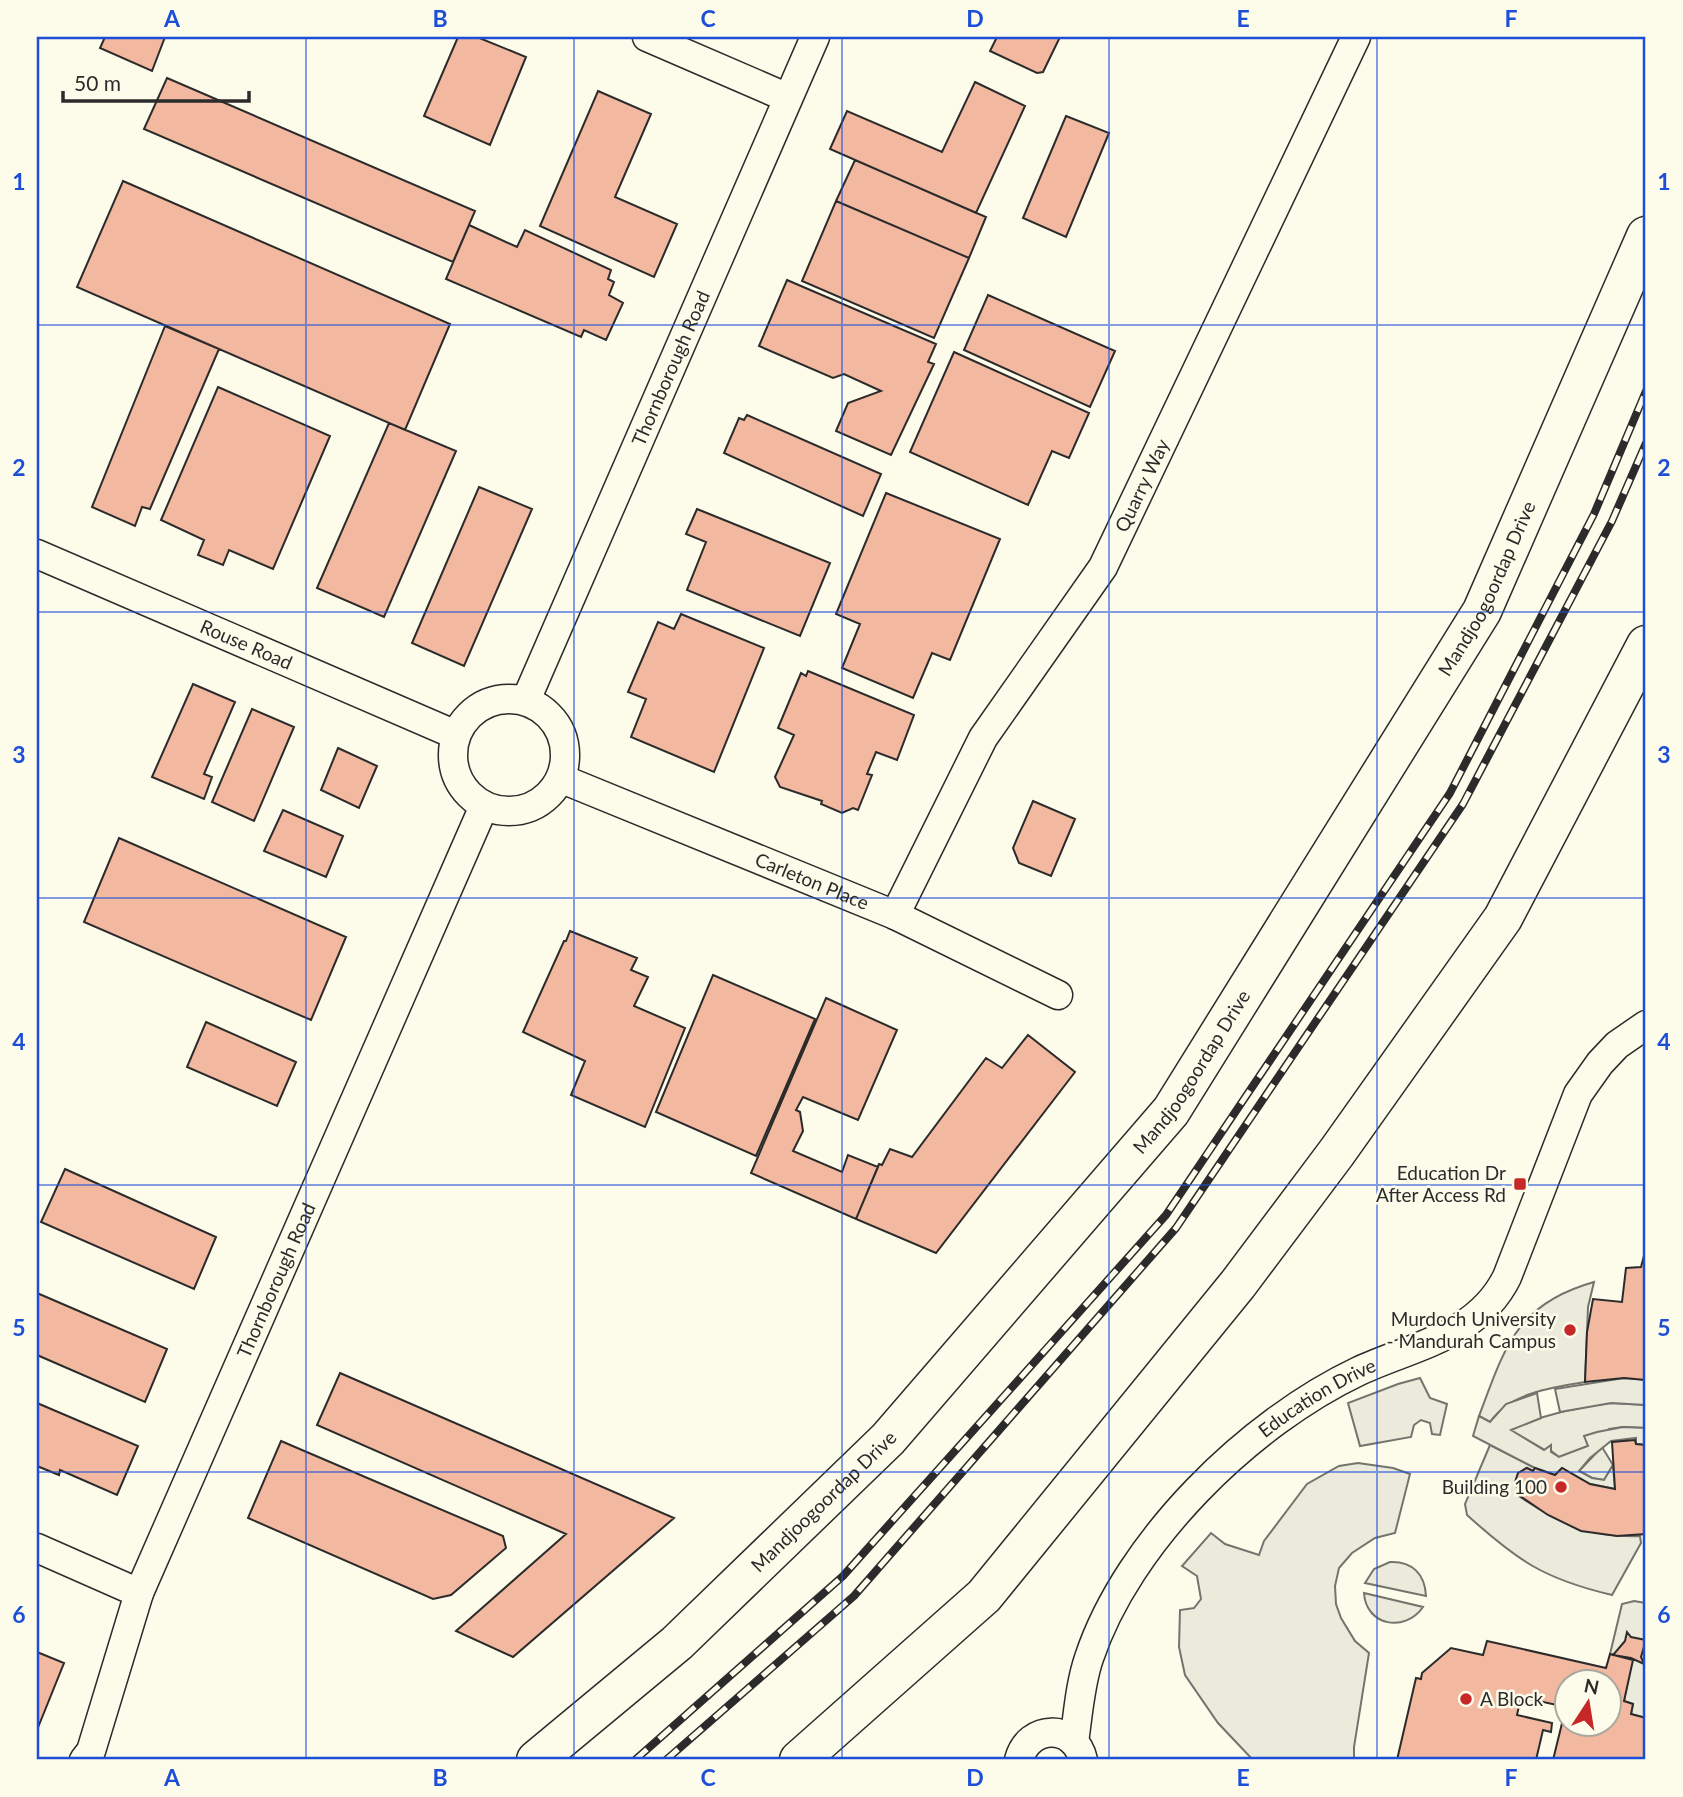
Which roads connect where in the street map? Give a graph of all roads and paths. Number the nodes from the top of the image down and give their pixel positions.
1 (647, 37) edge
2 (815, 37) edge
3 (1356, 37) edge
4 (788, 98) junction
5 (1646, 236) edge
6 (37, 554) edge
7 (1644, 654) edge
8 (526, 700) junction
9 (456, 735) junction
10 (562, 779) junction
11 (484, 806) junction
12 (895, 915) junction
13 (1058, 995) dead end
14 (1646, 1025) edge
15 (37, 1548) edge
16 (139, 1593) junction
17 (1079, 1751) edge
18 (84, 1760) edge
19 (537, 1760) edge
20 (799, 1760) edge
21 (1019, 1760) edge

1 - 4 street
2 - 4 street, Thornborough Road
3 - 12 street, Quarry Way
4 - 8 street, Thornborough Road
5 - 19 highway, Mandjoogoordap Drive
6 - 9 street, Rouse Road
7 - 20 highway
8 - 9 street
8 - 10 street
9 - 11 street
10 - 11 street
10 - 12 street, Carleton Place
11 - 16 street, Thornborough Road
12 - 13 street, Carleton Place
14 - 17 street, Education Drive
15 - 16 street
16 - 18 street, Thornborough Road
17 - 21 street

